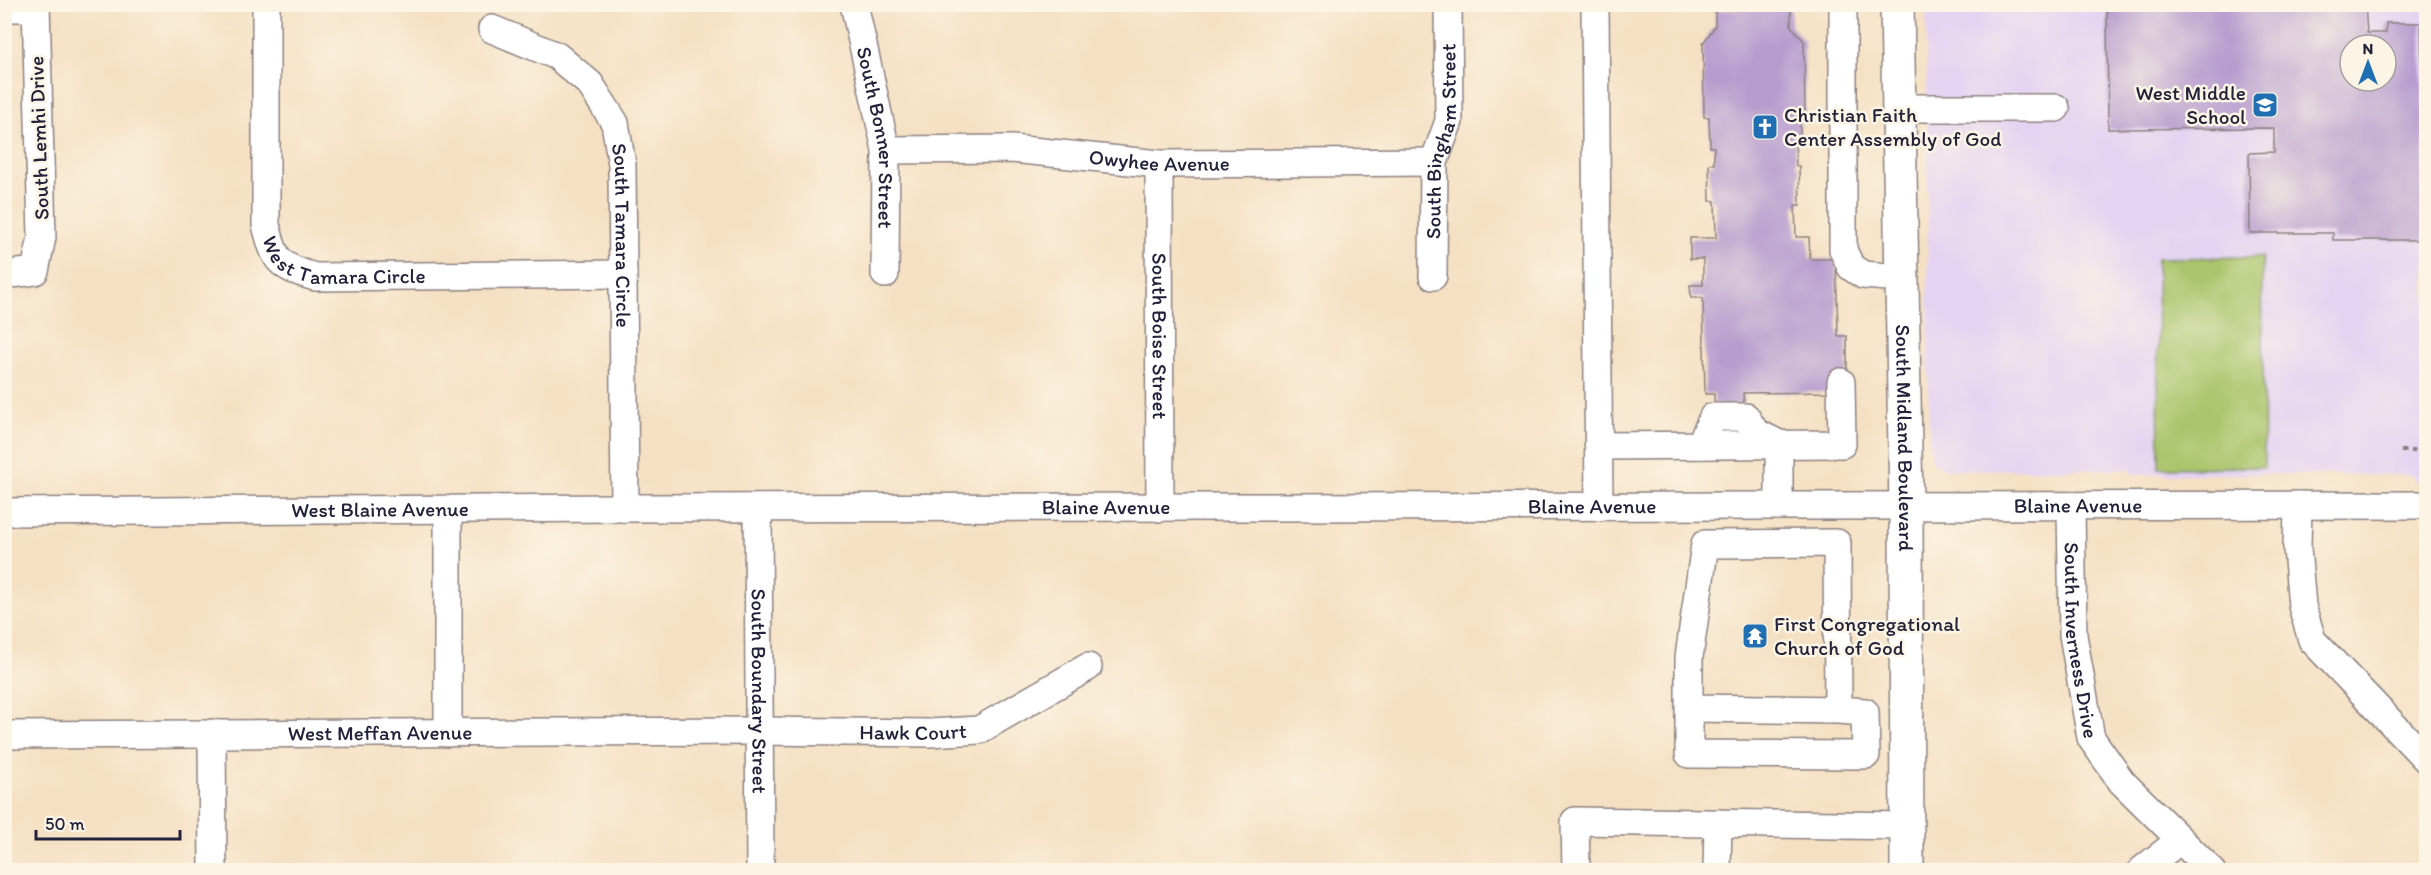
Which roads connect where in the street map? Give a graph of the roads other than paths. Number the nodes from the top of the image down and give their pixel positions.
1 (266, 4) edge
2 (854, 4) edge
3 (1448, 4) edge
4 (1595, 4) edge
5 (1843, 4) edge
6 (1897, 4) edge
7 (36, 6) edge
8 (4, 9) edge
9 (492, 29) dead end
10 (1899, 108) junction
11 (2056, 108) dead end
12 (885, 150) junction
13 (1434, 162) junction
14 (1159, 164) junction
15 (623, 274) junction
16 (885, 274) dead end
17 (4, 275) edge
18 (1433, 276) dead end
19 (1901, 278) junction
20 (1840, 382) dead end
21 (1779, 444) junction
22 (1599, 446) junction
23 (2298, 505) junction
24 (2427, 505) edge
25 (1906, 506) junction
26 (2071, 506) junction
27 (1599, 507) junction
28 (1779, 507) junction
29 (625, 508) junction
30 (1160, 508) junction
31 (758, 509) junction
32 (448, 510) junction
33 (4, 512) edge
34 (1088, 667) dead end
35 (1689, 708) junction
36 (1838, 710) junction
37 (1865, 712) junction
38 (1906, 715) junction
39 (758, 731) junction
40 (212, 733) junction
41 (448, 733) junction
42 (4, 735) edge
43 (2427, 759) edge
44 (1718, 823) junction
45 (1907, 826) junction
46 (2180, 840) junction
47 (213, 870) edge
48 (760, 870) edge
49 (1576, 870) edge
50 (1717, 870) edge
51 (1907, 870) edge
52 (2142, 870) edge
53 (2211, 870) edge

1 - 15 street, West Tamara Circle
2 - 12 street, South Bonner Street
3 - 13 street, South Bingham Street
4 - 22 street
5 - 19 street
6 - 10 main road, South Midland Boulevard
7 - 8 street
7 - 17 street, South Lemhi Drive
9 - 15 street, South Tamara Circle
10 - 11 street
10 - 19 main road, South Midland Boulevard
12 - 14 street, Owyhee Avenue
12 - 16 street, South Bonner Street
13 - 14 street, Owyhee Avenue
13 - 18 street, South Bingham Street
14 - 30 street, South Boise Street
15 - 29 street, South Tamara Circle
19 - 25 main road, South Midland Boulevard
20 - 21 street
21 - 22 street
21 - 28 street
22 - 27 street
23 - 24 street, Blaine Avenue
23 - 26 street, Blaine Avenue
23 - 43 street
25 - 26 street, Blaine Avenue
25 - 28 street, Blaine Avenue
25 - 38 main road, South Midland Boulevard
26 - 46 street, South Inverness Drive
27 - 28 street, Blaine Avenue
27 - 30 street, Blaine Avenue
29 - 31 street, West Blaine Avenue
29 - 32 street, West Blaine Avenue
30 - 31 street, Blaine Avenue
31 - 39 street, South Boundary Street
32 - 33 street, West Blaine Avenue
32 - 41 street
34 - 39 street, Hawk Court
35 - 36 street
35 - 36 street
35 - 37 street
36 - 37 street
37 - 38 street
38 - 45 main road, South Midland Boulevard
39 - 41 street, West Meffan Avenue
39 - 48 street, South Boundary Street
40 - 41 street, West Meffan Avenue
40 - 42 street, West Meffan Avenue
40 - 47 street
44 - 45 street
44 - 49 street
44 - 50 street
45 - 51 main road, South Midland Boulevard
46 - 52 street
46 - 53 street, South Inverness Drive

